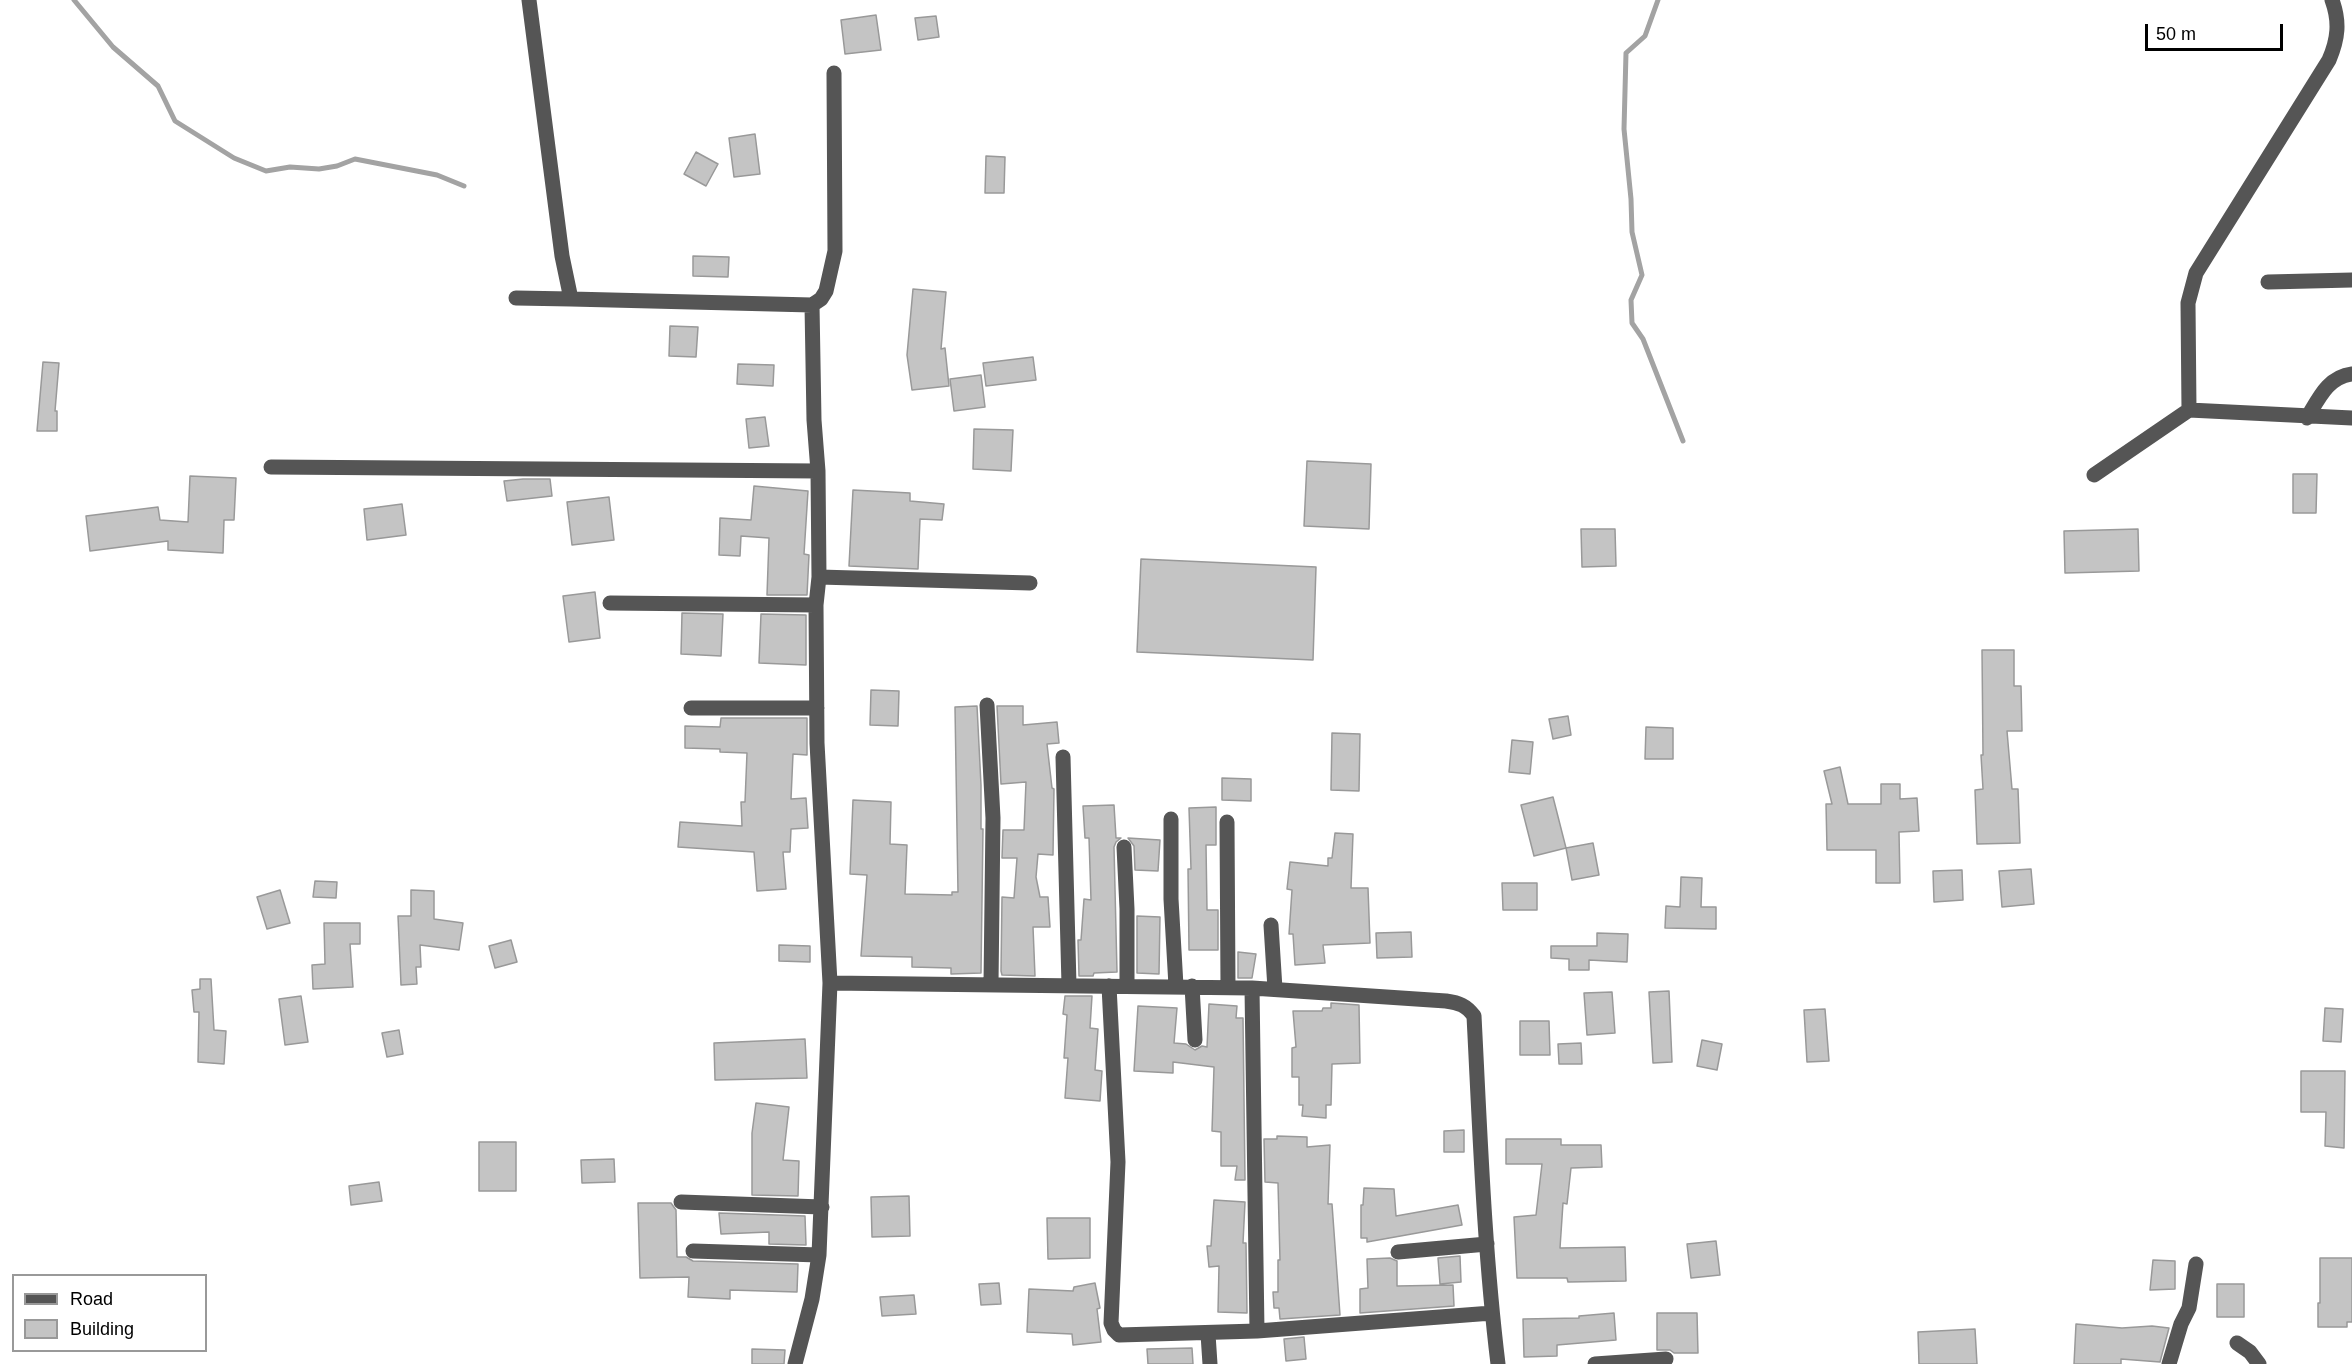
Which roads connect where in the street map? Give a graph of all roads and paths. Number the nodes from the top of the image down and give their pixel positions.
1 (529, 0) edge
2 (2332, 0) edge
3 (834, 73) dead end
4 (2352, 280) edge
5 (2268, 282) dead end
6 (516, 298) dead end
7 (571, 300) junction
8 (812, 305) junction
9 (2352, 374) edge
10 (2189, 410) junction
11 (2307, 418) junction
12 (2352, 418) edge
13 (271, 467) dead end
14 (818, 471) junction
15 (2094, 475) dead end
16 (819, 577) junction
17 (1030, 584) dead end
18 (610, 603) dead end
19 (816, 605) junction
20 (987, 705) dead end
21 (691, 708) dead end
22 (817, 708) junction
23 (1063, 757) dead end
24 (1171, 819) dead end
25 (1227, 822) dead end
26 (1124, 848) dead end
27 (1271, 925) dead end
28 (830, 983) junction
29 (991, 984) junction
30 (1069, 985) junction
31 (1109, 986) junction
32 (1127, 986) junction
33 (1184, 986) junction
34 (1228, 987) junction
35 (1252, 988) junction
36 (1275, 989) junction
37 (1195, 1040) dead end
38 (681, 1202) dead end
39 (822, 1207) junction
40 (1487, 1244) junction
41 (693, 1251) dead end
42 (1398, 1252) dead end
43 (819, 1255) junction
44 (2196, 1264) dead end
45 (1492, 1313) junction
46 (1257, 1331) junction
47 (1208, 1334) junction
48 (2237, 1343) dead end
49 (1666, 1359) dead end
50 (795, 1364) edge
51 (1210, 1364) edge
52 (1498, 1364) edge
53 (1595, 1364) edge
54 (2169, 1364) edge
55 (2259, 1364) edge

1 - 7 street
2 - 10 street
3 - 8 street
4 - 5 street
6 - 7 street
7 - 8 street
8 - 14 street
9 - 11 street
10 - 11 street
10 - 15 street
11 - 12 street
13 - 14 street
14 - 16 street
16 - 17 street
16 - 19 street
18 - 19 street
19 - 22 street
20 - 29 street
21 - 22 street
22 - 28 street
23 - 30 street
24 - 33 street
25 - 34 street
26 - 32 street
27 - 36 street
28 - 29 street
28 - 39 street
29 - 30 street
30 - 31 street
31 - 32 street
31 - 47 street
32 - 33 street
33 - 34 street
33 - 37 street
34 - 35 street
35 - 36 street
35 - 46 street
36 - 40 street
38 - 39 street
39 - 43 street
40 - 42 street
40 - 45 street
41 - 43 street
43 - 50 street
44 - 54 street
45 - 46 street
45 - 52 street
46 - 47 street
47 - 51 street
48 - 55 street
49 - 53 street

